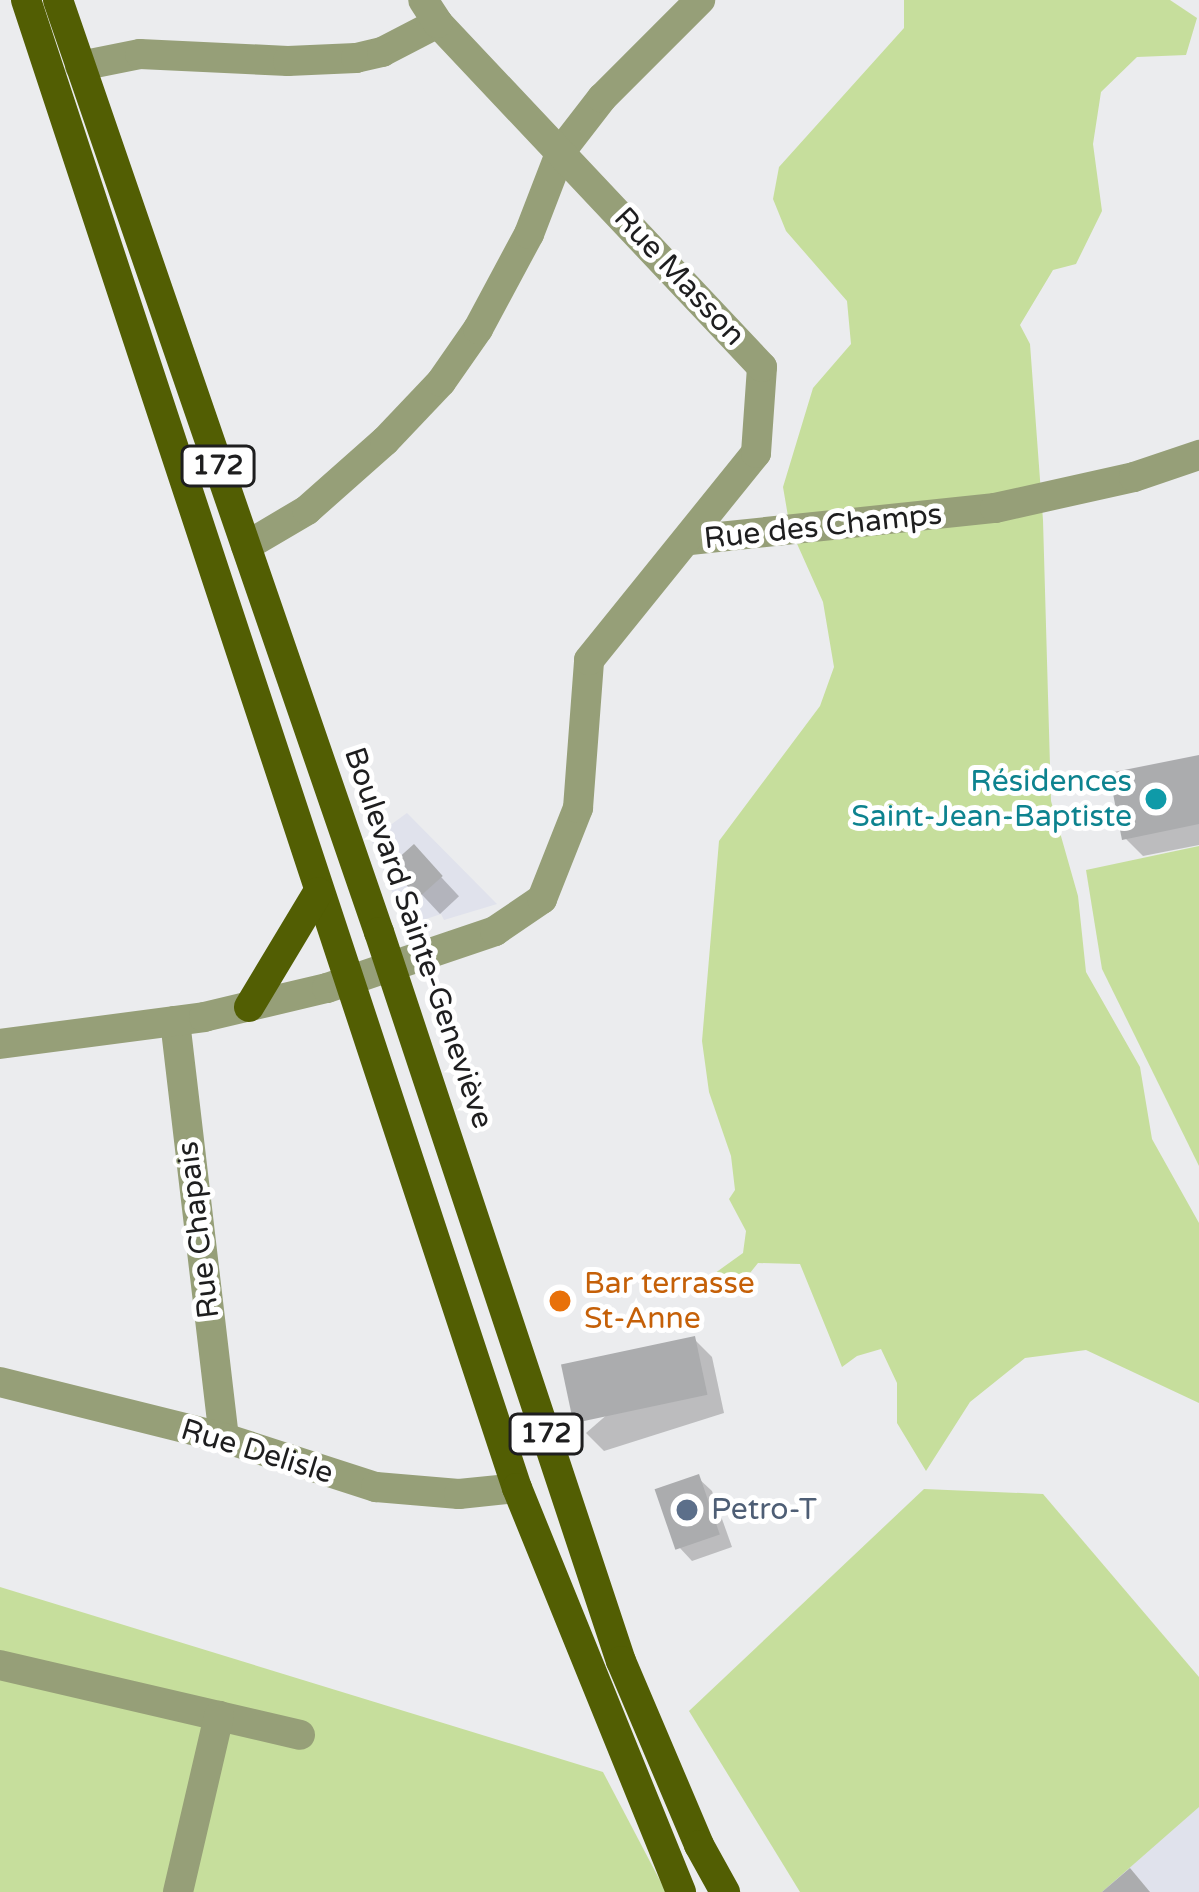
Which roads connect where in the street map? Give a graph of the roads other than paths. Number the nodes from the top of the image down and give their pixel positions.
1 (26, 0) edge
2 (58, 0) edge
3 (700, 0) edge
4 (430, 12) edge
5 (80, 66) junction
6 (561, 151) junction
7 (1199, 455) edge
8 (690, 540) junction
9 (246, 546) junction
10 (318, 892) junction
11 (391, 967) junction
12 (349, 981) junction
13 (249, 1007) junction
14 (175, 1022) junction
15 (0, 1044) edge
16 (0, 1382) edge
17 (224, 1438) junction
18 (517, 1488) junction
19 (0, 1665) edge
20 (219, 1716) junction
21 (300, 1735) dead end
22 (178, 1892) edge
23 (681, 1892) edge
24 (725, 1892) edge

1 - 10 main road, 172
2 - 5 main road, Boulevard Sainte-Geneviève / 172
3 - 6 street
4 - 5 street
4 - 6 street, Rue Masson
5 - 9 main road, Boulevard Sainte-Geneviève / 172
6 - 8 street, Rue Masson
6 - 9 street
7 - 8 street, Rue des Champs
8 - 11 street, Rue des Champs
9 - 11 main road, Boulevard Sainte-Geneviève / 172
10 - 12 main road, 172
10 - 13 main road
11 - 12 street, Rue des Champs
11 - 24 main road, Boulevard Sainte-Geneviève / 172
12 - 13 street, Rue des Champs
12 - 18 main road, 172
13 - 14 street, Rue des Champs
14 - 15 street, Rue des Champs
14 - 17 street, Rue Chapais
16 - 17 street, Rue Delisle
17 - 18 street, Rue Delisle
18 - 23 main road, 172
19 - 20 street
20 - 21 street
20 - 22 street

